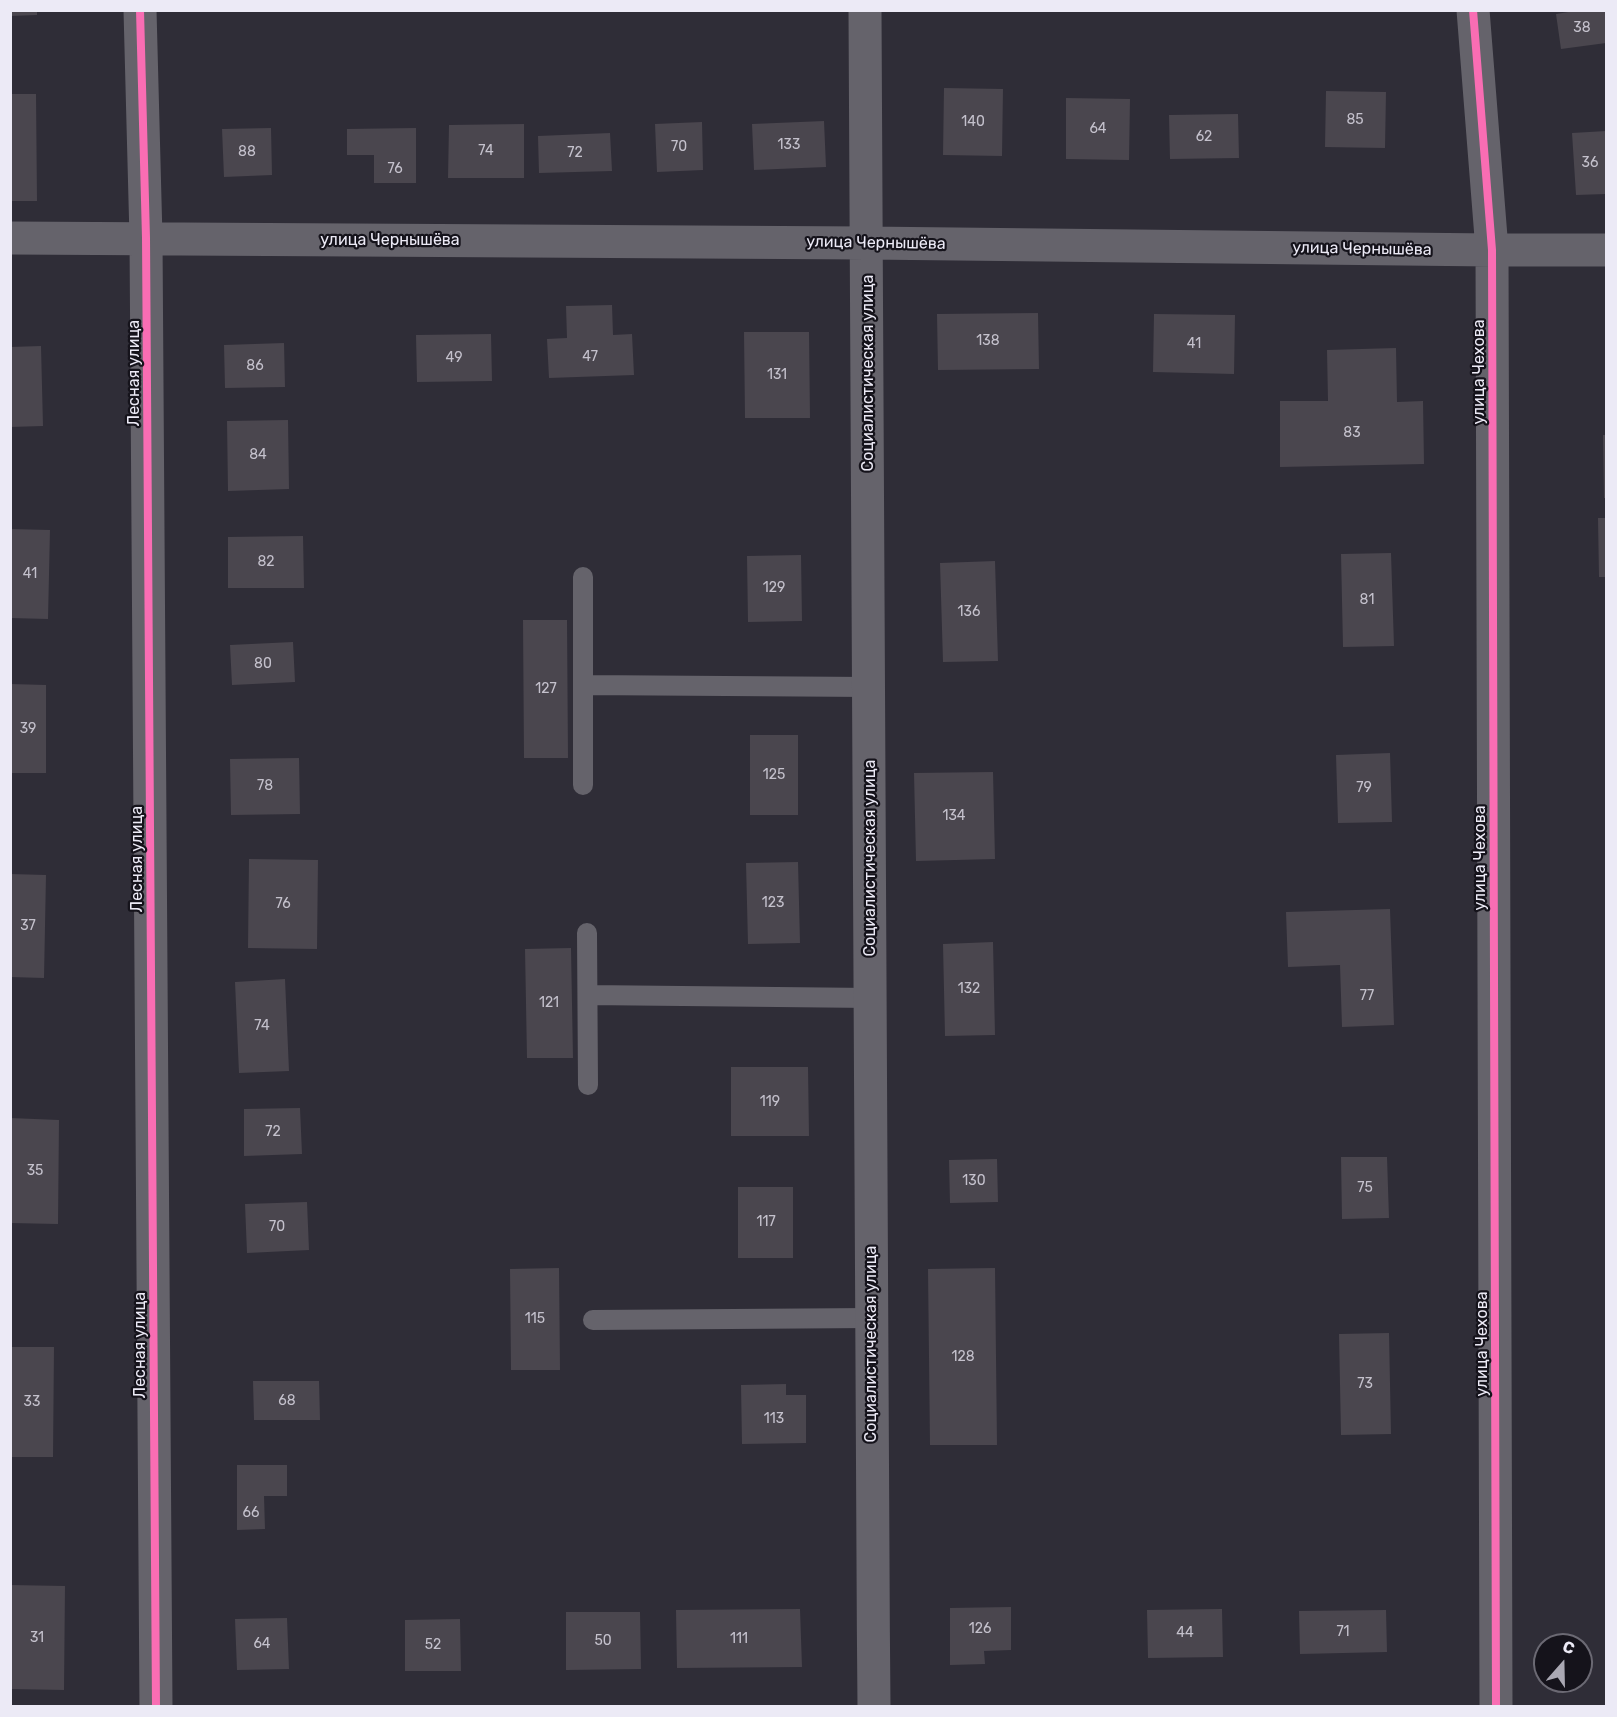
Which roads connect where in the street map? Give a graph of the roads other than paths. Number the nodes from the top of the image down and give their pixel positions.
1 (140, 10) edge
2 (865, 10) edge
3 (1473, 10) edge
4 (10, 238) edge
5 (146, 238) junction
6 (867, 243) junction
7 (1492, 250) junction
8 (1606, 250) edge
9 (583, 577) dead end
10 (583, 685) junction
11 (869, 687) junction
12 (584, 785) dead end
13 (587, 933) dead end
14 (588, 995) junction
15 (871, 998) junction
16 (588, 1085) dead end
17 (871, 1318) junction
18 (593, 1320) dead end
19 (156, 1707) edge
20 (874, 1707) edge
21 (1496, 1707) edge

1 - 5 street, Лесная улица
2 - 6 street, Социалистическая улица
3 - 7 street, улица Чехова
4 - 5 street, улица Чернышёва
5 - 6 street, улица Чернышёва
5 - 19 street, Лесная улица
6 - 7 street, улица Чернышёва
6 - 11 street, Социалистическая улица
7 - 8 street, улица Чернышёва
7 - 21 street, улица Чехова
9 - 10 lane
10 - 11 lane
10 - 12 lane
11 - 15 street, Социалистическая улица
13 - 14 lane
14 - 15 lane
14 - 16 lane
15 - 17 street, Социалистическая улица
17 - 18 lane
17 - 20 street, Социалистическая улица

